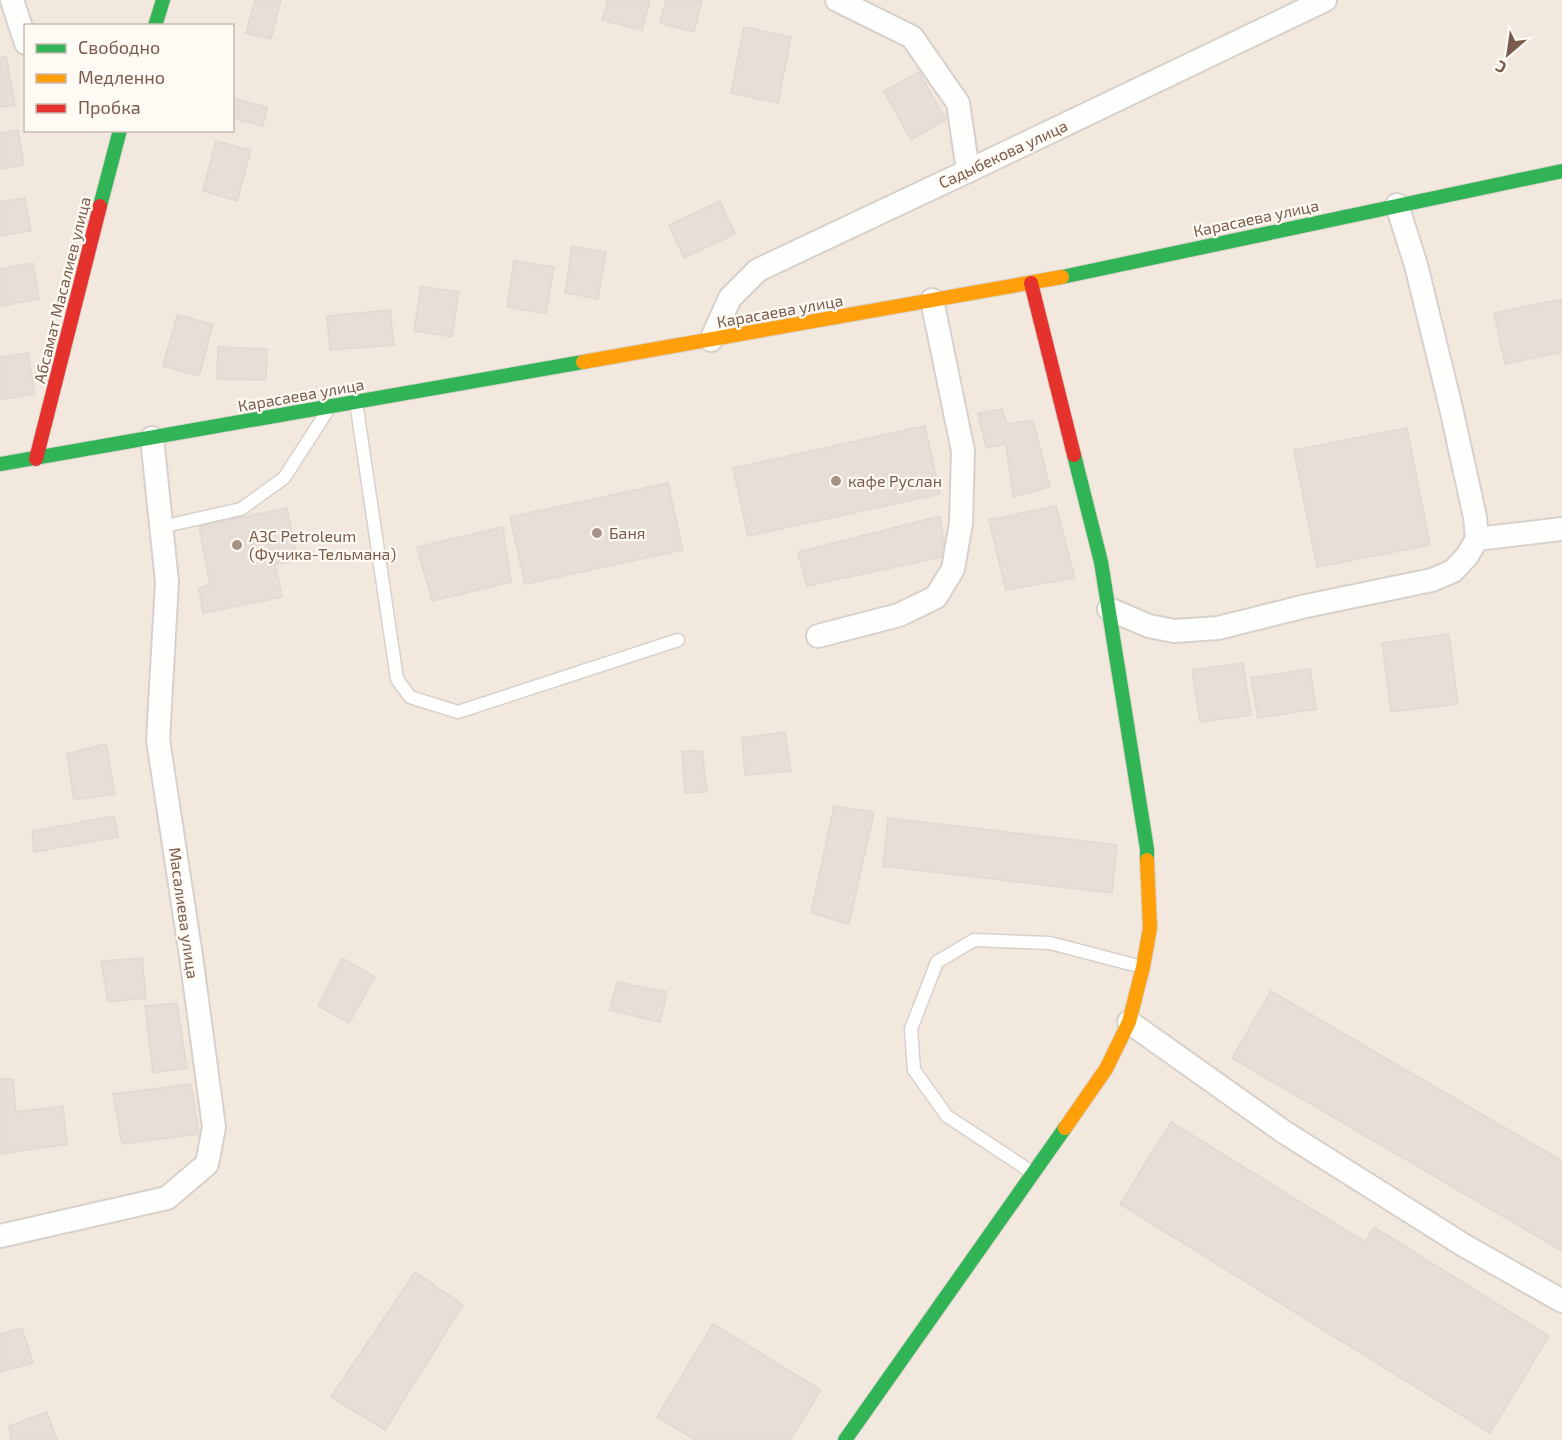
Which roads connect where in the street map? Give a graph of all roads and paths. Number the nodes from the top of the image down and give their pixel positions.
1 (12, 0) edge
2 (163, 0) edge
3 (837, 0) edge
4 (1325, 0) edge
5 (156, 24) edge
6 (24, 38) edge
7 (114, 133) edge
8 (968, 171) junction
9 (1562, 171) edge
10 (1397, 206) junction
11 (1031, 283) junction
12 (932, 300) junction
13 (711, 340) junction
14 (356, 402) junction
15 (330, 407) junction
16 (152, 438) junction
17 (36, 459) junction
18 (0, 464) edge
19 (161, 526) junction
20 (1562, 529) edge
21 (1477, 539) junction
22 (1108, 609) junction
23 (818, 636) dead end
24 (678, 640) dead end
25 (1143, 967) junction
26 (1129, 1022) junction
27 (1033, 1173) junction
28 (0, 1236) edge
29 (1562, 1301) edge
30 (845, 1440) edge

1 - 6 street
2 - 5 street
3 - 8 street
4 - 8 street, Садыбекова улица
7 - 17 street, Абсамат Масалиев улица
8 - 13 street, Садыбекова улица
9 - 10 street, Карасаева улица
10 - 11 street, Карасаева улица
10 - 21 street
11 - 12 street, Карасаева улица
11 - 22 street
12 - 13 street, Карасаева улица
12 - 23 street
13 - 14 street, Карасаева улица
14 - 15 street, Карасаева улица
14 - 24 lane
15 - 16 street, Карасаева улица
15 - 19 lane
16 - 17 street, Карасаева улица
16 - 19 street, Масалиева улица
17 - 18 street, Карасаева улица
19 - 28 street, Масалиева улица
20 - 21 street
21 - 22 street
22 - 25 street
25 - 26 street
25 - 27 lane
26 - 27 street
26 - 29 street
27 - 30 street

